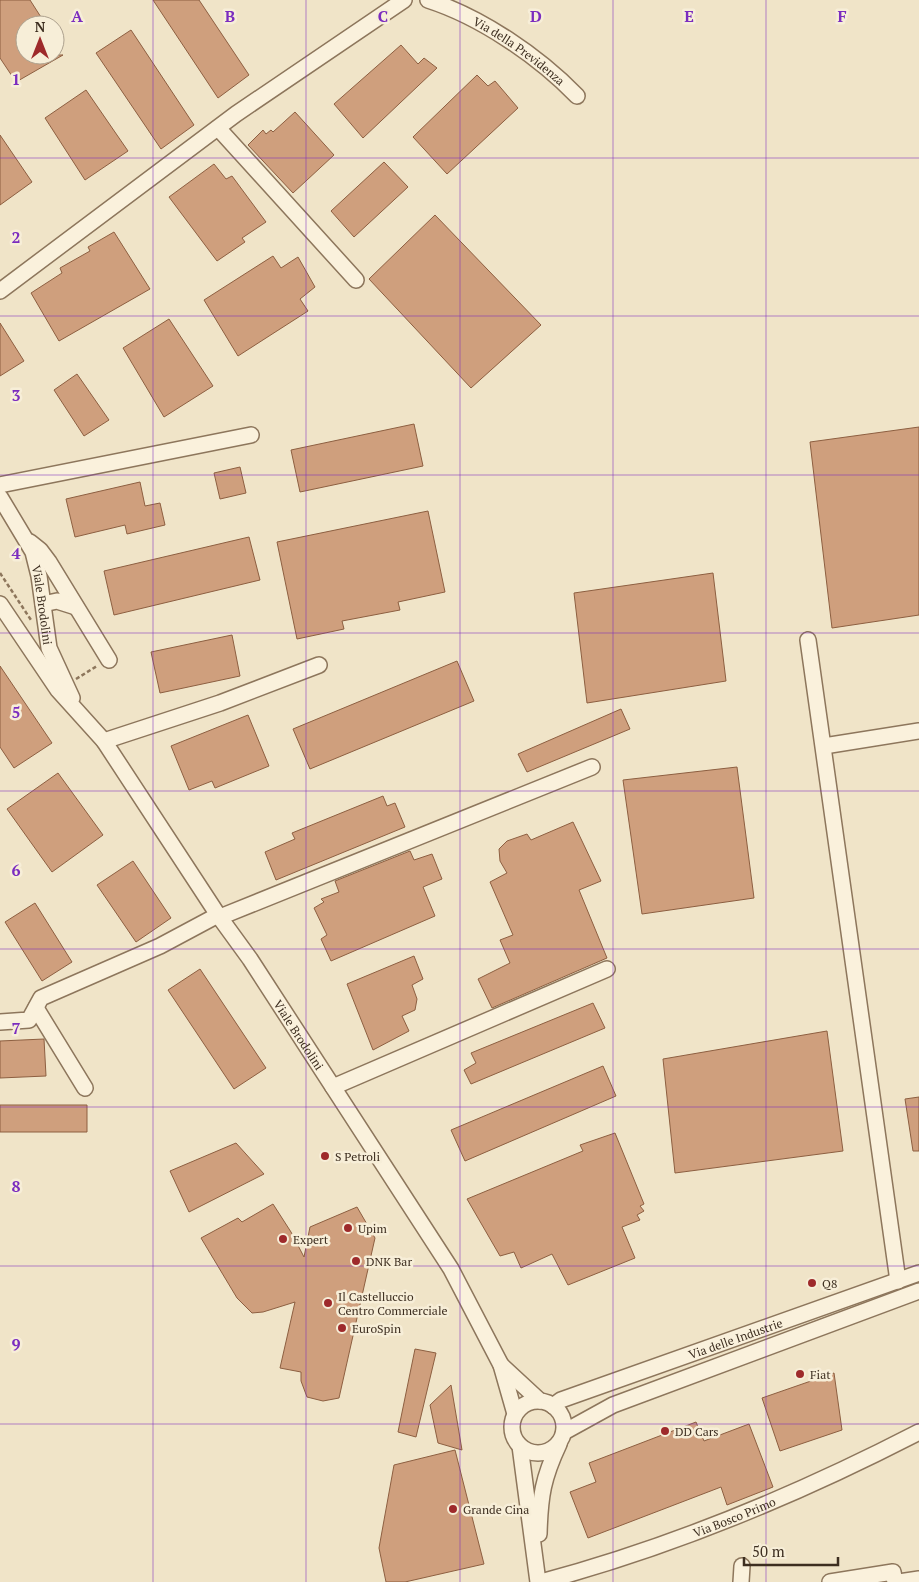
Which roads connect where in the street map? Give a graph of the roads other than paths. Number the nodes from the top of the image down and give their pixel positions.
1 (404, 0) edge
2 (428, 0) edge
3 (577, 96) dead end
4 (218, 128) junction
5 (356, 280) dead end
6 (0, 291) edge
7 (250, 435) dead end
8 (0, 485) edge
9 (0, 497) edge
10 (27, 540) junction
11 (0, 604) edge
12 (43, 604) junction
13 (76, 607) junction
14 (808, 640) dead end
15 (109, 660) road end
16 (319, 666) dead end
17 (81, 715) junction
18 (919, 731) edge
19 (104, 741) junction
20 (824, 746) junction
21 (592, 767) dead end
22 (219, 916) junction
23 (607, 969) dead end
24 (39, 1003) junction
25 (0, 1022) edge
26 (333, 1087) junction
27 (85, 1088) dead end
28 (919, 1273) edge
29 (898, 1281) junction
30 (919, 1291) edge
31 (500, 1365) junction
32 (546, 1403) junction
33 (515, 1414) junction
34 (919, 1432) edge
35 (561, 1438) junction
36 (520, 1446) junction
37 (535, 1550) junction
38 (742, 1566) dead end
39 (919, 1579) edge
40 (539, 1582) edge
41 (741, 1582) edge
42 (830, 1582) edge
43 (895, 1582) edge
44 (899, 1582) edge

1 - 4 street
2 - 3 street, Via della Previdenza
4 - 5 street
4 - 6 street
7 - 8 street
9 - 10 street, Viale Brodolini
10 - 12 street, Viale Brodolini
10 - 13 street
11 - 17 street, Viale Brodolini
12 - 13 street
12 - 17 street, Viale Brodolini
13 - 15 street
14 - 20 street
16 - 19 street
17 - 19 street, Viale Brodolini
18 - 20 street
19 - 22 street, Viale Brodolini
20 - 29 street
21 - 22 street
22 - 24 street
22 - 26 street, Viale Brodolini
23 - 26 street
24 - 25 street
24 - 27 street
26 - 31 street, Viale Brodolini
28 - 29 street, Via delle Industrie
29 - 32 street, Via delle Industrie
30 - 35 street, Via delle Industrie
31 - 32 street, Viale Brodolini
31 - 33 street, Viale Brodolini
32 - 33 street
32 - 35 street
33 - 36 street
34 - 40 street, Via Bosco Primo
35 - 36 street
35 - 37 street
36 - 37 street
37 - 40 street
38 - 41 street
39 - 44 street
42 - 43 street

